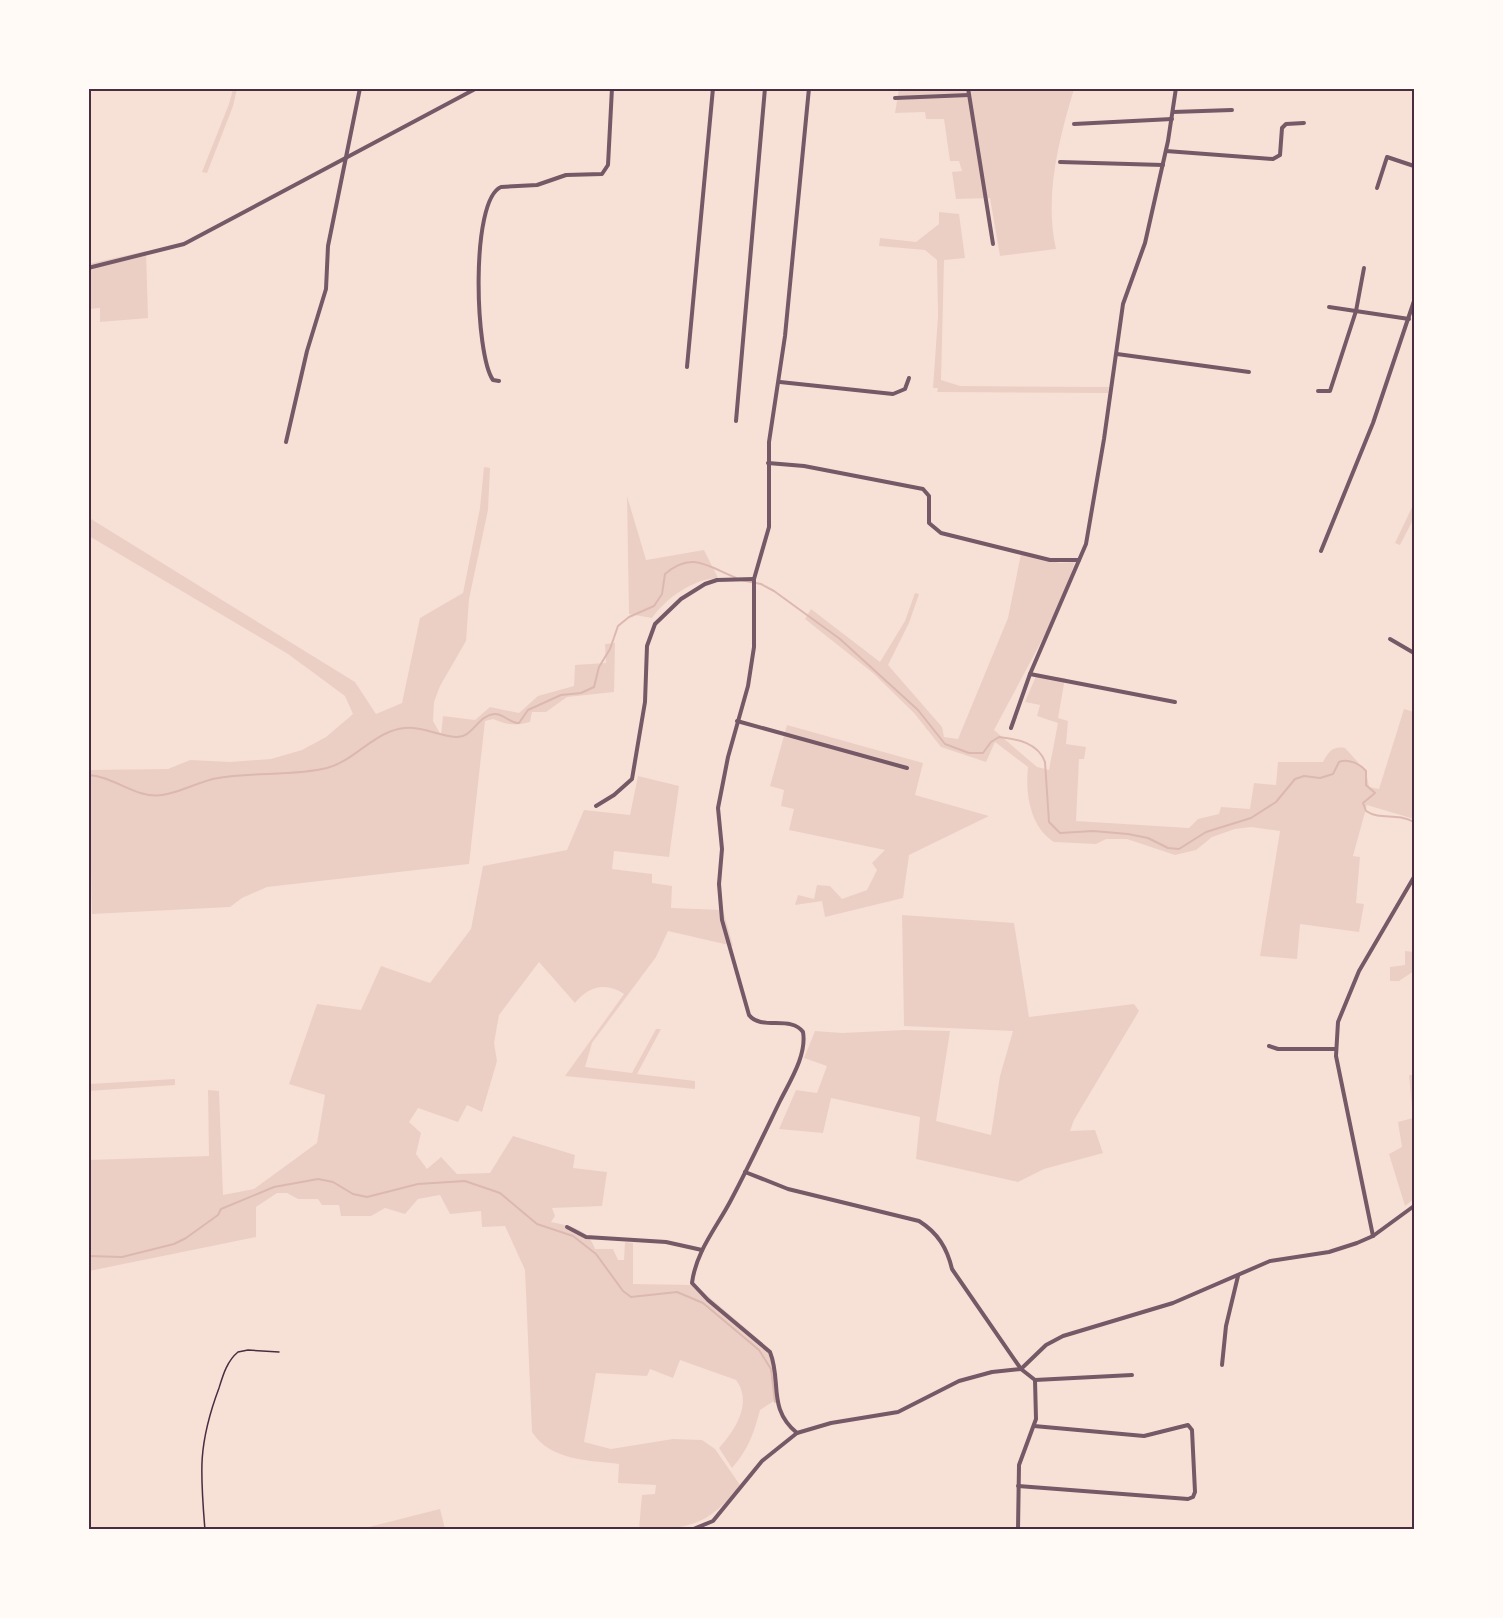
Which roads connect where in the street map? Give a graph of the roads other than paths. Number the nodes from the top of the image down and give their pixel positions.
1 (360, 88) edge
2 (477, 88) edge
3 (612, 88) edge
4 (713, 88) edge
5 (765, 88) edge
6 (809, 88) edge
7 (968, 88) edge
8 (1176, 88) edge
9 (969, 95) junction
10 (895, 98) dead end
11 (1232, 110) dead end
12 (1173, 112) junction
13 (1172, 119) junction
14 (1304, 123) dead end
15 (1074, 124) dead end
16 (1166, 151) junction
17 (345, 159) junction
18 (1060, 162) dead end
19 (1163, 165) junction
20 (1414, 166) edge
21 (1377, 188) dead end
22 (993, 244) dead end
23 (88, 268) edge
24 (1364, 268) dead end
25 (1414, 301) edge
26 (1329, 307) dead end
27 (1356, 311) junction
28 (1409, 319) junction
29 (1117, 354) junction
30 (687, 367) dead end
31 (1249, 372) dead end
32 (909, 378) dead end
33 (499, 381) dead end
34 (780, 382) junction
35 (1318, 391) dead end
36 (736, 421) dead end
37 (286, 442) dead end
38 (768, 462) junction
39 (1321, 551) dead end
40 (1079, 560) junction
41 (754, 579) junction
42 (1390, 639) dead end
43 (1414, 653) edge
44 (1030, 674) junction
45 (1175, 702) dead end
46 (737, 721) junction
47 (1011, 728) dead end
48 (907, 768) dead end
49 (596, 806) dead end
50 (1414, 877) edge
51 (1269, 1046) dead end
52 (1336, 1049) junction
53 (745, 1172) junction
54 (1414, 1206) edge
55 (567, 1227) dead end
56 (1373, 1236) junction
57 (702, 1250) junction
58 (1238, 1276) junction
59 (1222, 1365) dead end
60 (1021, 1369) junction
61 (1132, 1375) dead end
62 (1035, 1380) junction
63 (1034, 1426) junction
64 (798, 1433) junction
65 (1018, 1486) junction
66 (691, 1530) edge
67 (1018, 1530) edge

1 - 17 street
2 - 17 street
3 - 33 street
4 - 30 street
5 - 36 street
6 - 34 street
7 - 9 street
8 - 12 street
9 - 10 street
9 - 22 street
11 - 12 street
12 - 13 street
13 - 15 street
13 - 16 street
14 - 16 street
16 - 19 street
17 - 23 street
17 - 37 street
18 - 19 street
19 - 29 street
20 - 21 street
24 - 27 street
25 - 28 street
26 - 27 street
27 - 28 street
27 - 35 street
28 - 39 street
29 - 31 street
29 - 40 street
32 - 34 street
34 - 38 street
38 - 40 street
38 - 41 street
40 - 44 street
41 - 46 street
41 - 49 street
42 - 43 street
44 - 45 street
44 - 47 street
46 - 48 street
46 - 53 street
50 - 52 street
51 - 52 street
52 - 56 street
53 - 57 street
53 - 60 street
54 - 56 street
55 - 57 street
56 - 58 street
57 - 64 street
58 - 59 street
58 - 60 street
60 - 62 street
60 - 64 street
61 - 62 street
62 - 63 street
63 - 65 street
63 - 65 street
64 - 66 street
65 - 67 street

